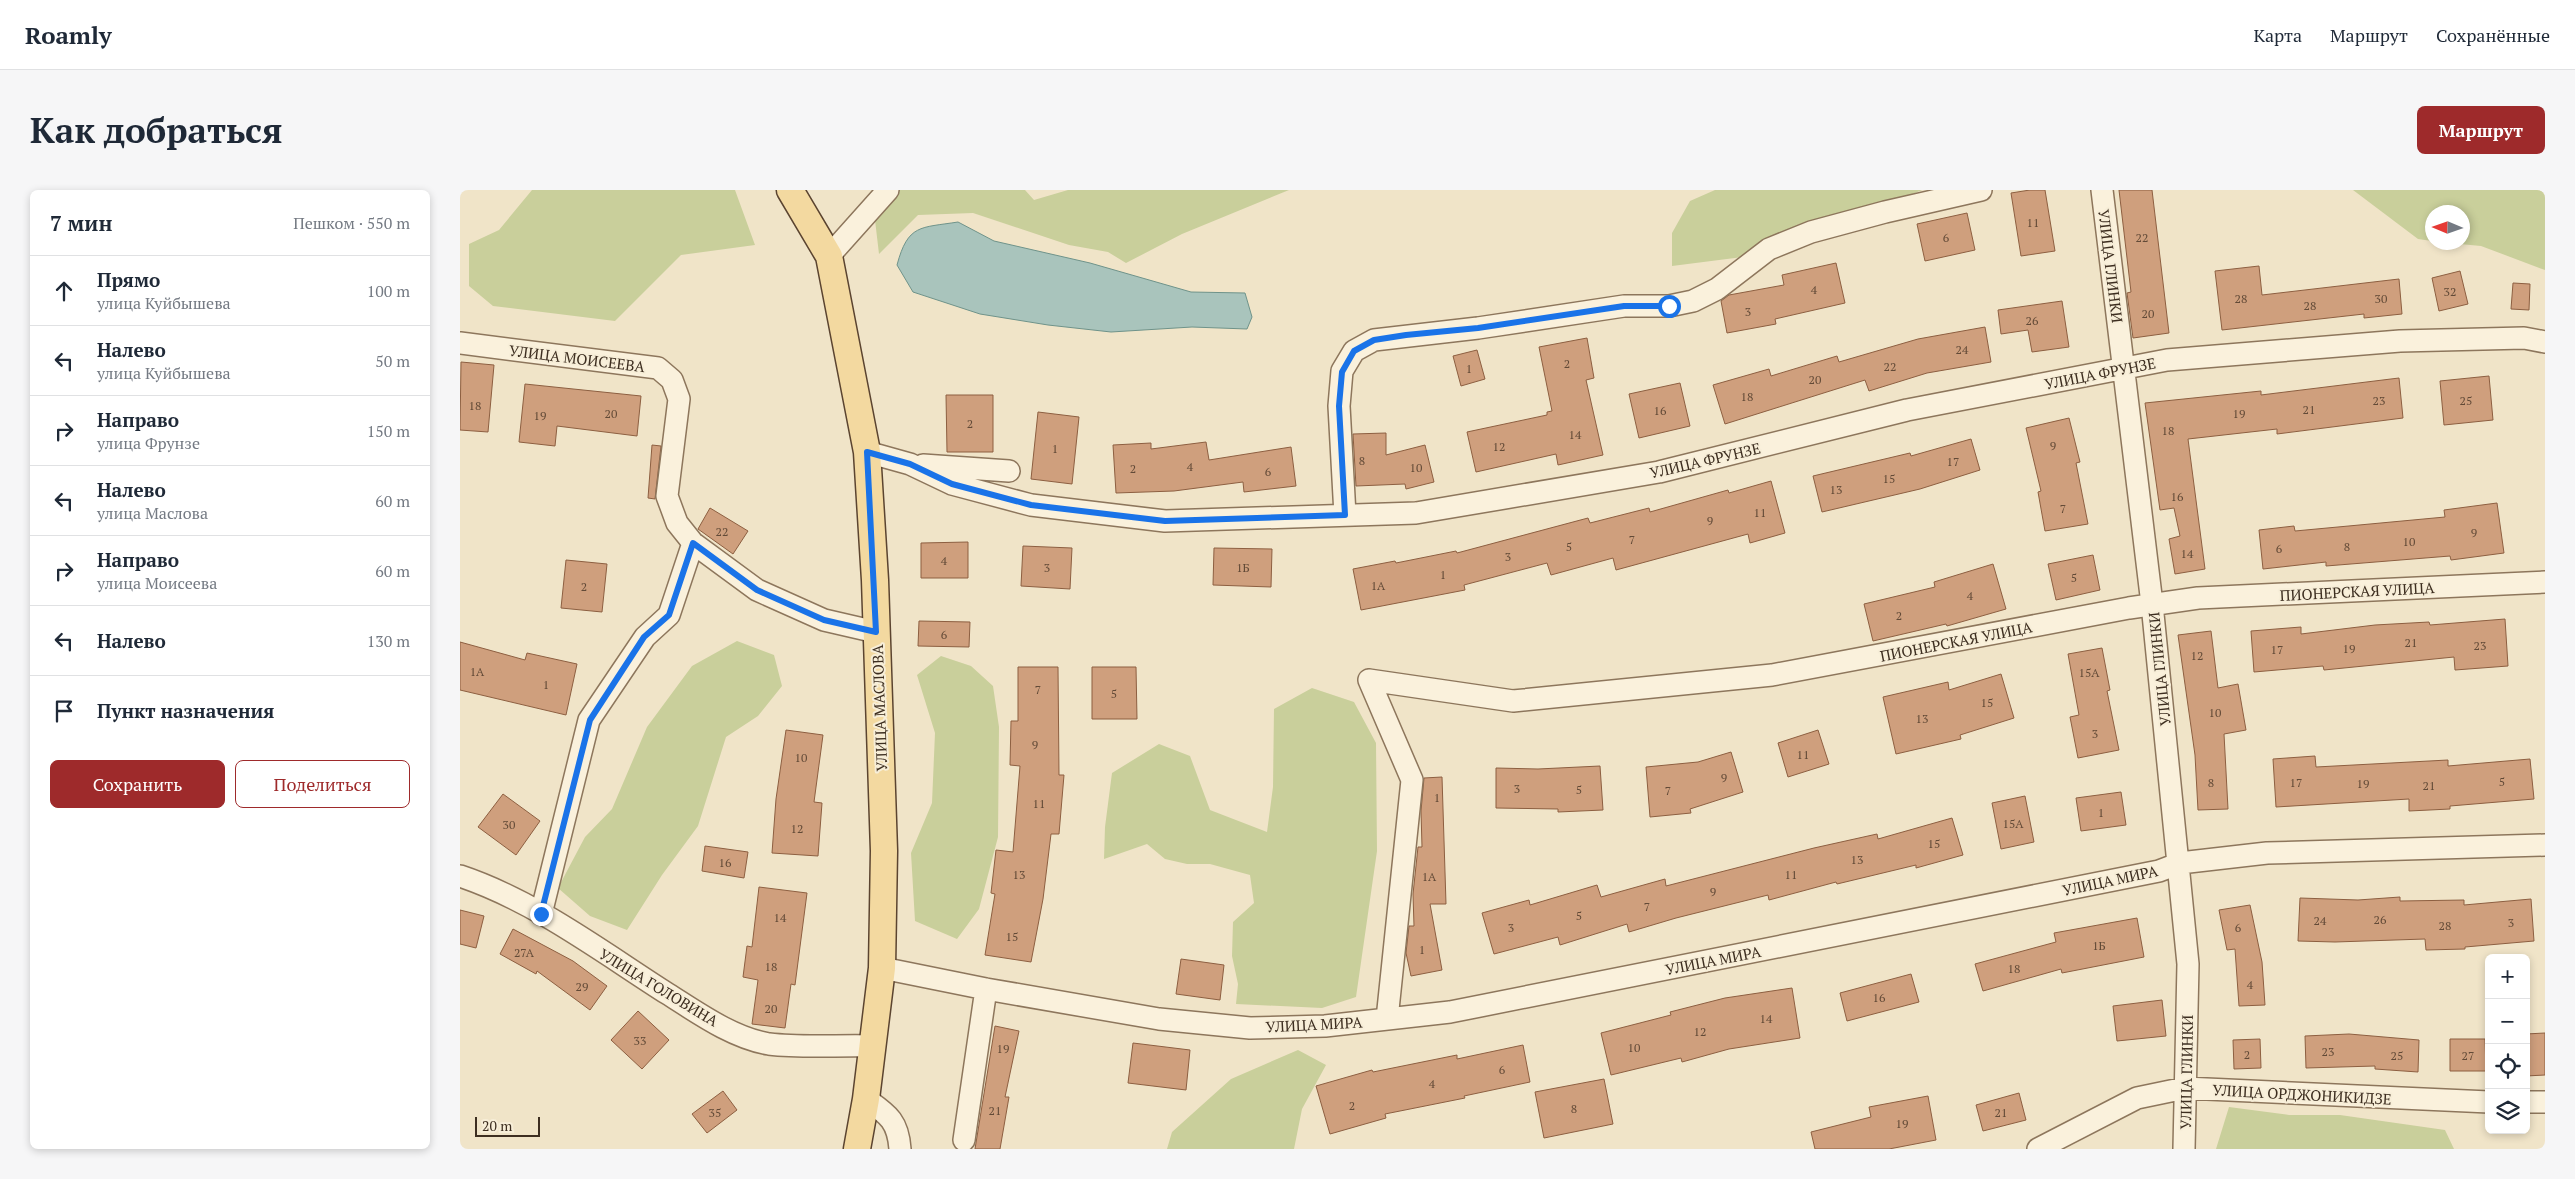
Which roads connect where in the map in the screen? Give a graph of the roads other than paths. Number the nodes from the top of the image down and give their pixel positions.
1 (790, 190) edge
2 (888, 190) edge
3 (1981, 190) edge
4 (2102, 190) edge
5 (829, 256) junction
6 (2545, 342) edge
7 (460, 343) edge
8 (2124, 368) junction
9 (867, 452) junction
10 (910, 464) junction
11 (1009, 471) dead end
12 (1345, 515) junction
13 (693, 543) junction
14 (2545, 582) edge
15 (2152, 604) junction
16 (876, 632) junction
17 (2545, 845) edge
18 (2180, 864) junction
19 (460, 876) edge
20 (541, 914) junction
21 (882, 968) junction
22 (986, 989) junction
23 (1387, 1019) junction
24 (872, 1046) junction
25 (2185, 1088) junction
26 (866, 1099) junction
27 (2485, 1102) edge
28 (2530, 1102) edge
29 (2545, 1102) edge
30 (964, 1140) dead end
31 (857, 1149) edge
32 (900, 1149) edge
33 (2038, 1149) edge
34 (2184, 1149) edge

1 - 5 main road, УЛИЦА МАСЛОВА
2 - 5 street
3 - 12 street
4 - 8 street, УЛИЦА ГЛИНКИ
5 - 9 main road, УЛИЦА МАСЛОВА
6 - 8 street, УЛИЦА ФРУНЗЕ
7 - 13 street, УЛИЦА МОИСЕЕВА
8 - 12 street, УЛИЦА ФРУНЗЕ
8 - 15 street, УЛИЦА ГЛИНКИ
9 - 10 street, УЛИЦА ФРУНЗЕ
9 - 16 main road, УЛИЦА МАСЛОВА
10 - 11 street
10 - 12 street, УЛИЦА ФРУНЗЕ
13 - 16 street, УЛИЦА МОИСЕЕВА
13 - 20 street
14 - 15 street, ПИОНЕРСКАЯ УЛИЦА
15 - 18 street, УЛИЦА ГЛИНКИ
15 - 23 street, ПИОНЕРСКАЯ УЛИЦА
16 - 21 main road, УЛИЦА МАСЛОВА
17 - 18 street, УЛИЦА МИРА
18 - 23 street, УЛИЦА МИРА
18 - 25 street, УЛИЦА ГЛИНКИ
19 - 20 street, УЛИЦА ГОЛОВИНА
20 - 24 street, УЛИЦА ГОЛОВИНА
21 - 22 street, УЛИЦА МИРА
21 - 24 main road, УЛИЦА МАСЛОВА
22 - 23 street, УЛИЦА МИРА
22 - 30 street
24 - 26 main road, УЛИЦА МАСЛОВА
25 - 27 street, УЛИЦА ОРДЖОНИКИДЗЕ
25 - 33 street, УЛИЦА ОРДЖОНИКИДЗЕ
25 - 34 street, УЛИЦА ГЛИНКИ
26 - 31 main road, УЛИЦА МАСЛОВА
26 - 32 street
28 - 29 street

